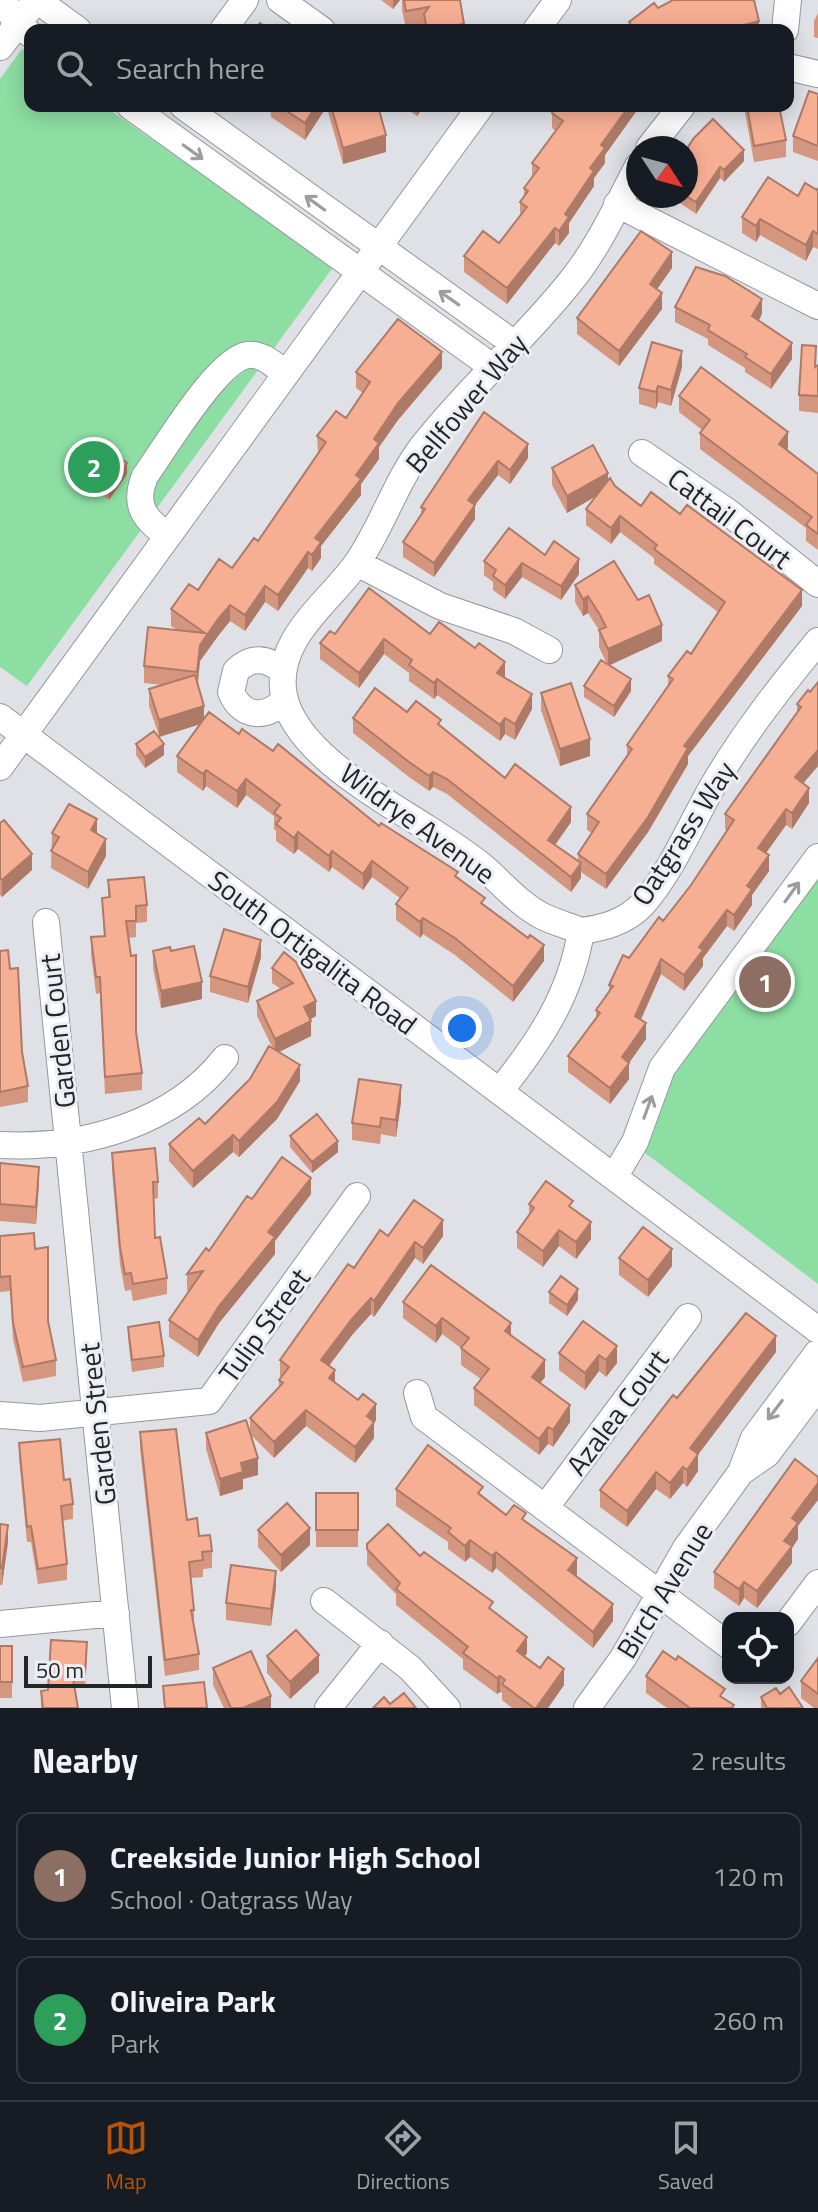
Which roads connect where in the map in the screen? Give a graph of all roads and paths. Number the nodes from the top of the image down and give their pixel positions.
1 (3, 0) edge
2 (36, 0) edge
3 (245, 0) edge
4 (280, 0) edge
5 (558, 0) edge
6 (788, 0) edge
7 (26, 24) edge
8 (70, 24) edge
9 (227, 24) edge
10 (314, 24) edge
11 (540, 24) edge
12 (786, 24) edge
13 (24, 29) edge
14 (0, 47) edge
15 (794, 68) edge
16 (818, 74) edge
17 (191, 112) edge
18 (477, 112) edge
19 (677, 112) edge
20 (160, 114) edge
21 (658, 136) edge
22 (626, 188) edge
23 (617, 204) junction
24 (378, 249) junction
25 (360, 273) junction
26 (818, 306) edge
27 (513, 343) junction
28 (491, 366) junction
29 (286, 374) junction
30 (642, 453) dead end
31 (168, 536) junction
32 (357, 563) junction
33 (818, 584) edge
34 (818, 641) edge
35 (549, 650) dead end
36 (284, 685) joint
37 (0, 717) edge
38 (23, 735) junction
39 (0, 767) edge
40 (818, 857) edge
41 (46, 922) dead end
42 (581, 931) junction
43 (225, 1058) dead end
44 (500, 1091) junction
45 (68, 1140) junction
46 (0, 1145) edge
47 (614, 1177) junction
48 (357, 1196) dead end
49 (688, 1317) dead end
50 (818, 1330) edge
51 (818, 1352) edge
52 (818, 1386) edge
53 (417, 1393) dead end
54 (96, 1413) junction
55 (0, 1415) edge
56 (741, 1472) junction
57 (545, 1508) junction
58 (818, 1583) edge
59 (659, 1593) junction
60 (324, 1601) dead end
61 (116, 1613) junction
62 (794, 1615) edge
63 (0, 1624) edge
64 (722, 1640) edge
65 (380, 1643) junction
66 (125, 1708) edge
67 (328, 1708) edge
68 (447, 1708) edge
69 (587, 1708) edge

1 - 13 street
2 - 7 street
2 - 8 street
3 - 9 street
4 - 10 street
5 - 11 street
6 - 12 street
13 - 14 street
15 - 16 street
24 -> 17 street
18 - 24 street
19 - 21 street
20 -> 25 street
22 - 23 street, Bellfower Way
23 - 26 street
23 - 27 street, Bellfower Way
24 - 25 street
27 -> 24 street
25 - 28 street
25 - 29 street
27 - 28 street, Bellfower Way
28 - 32 street, Bellfower Way
29 - 31 street
29 - 31 street
30 - 33 street, Cattail Court
31 - 38 street
32 - 35 street
32 - 36 street, Bellfower Way
34 - 42 street, Oatgrass Way
36 - 42 street, Wildrye Avenue
37 - 38 street, South Ortigalita Road
38 - 39 street
38 - 44 street, South Ortigalita Road
47 -> 40 street
41 - 45 street, Garden Court
42 - 44 street
43 - 45 street
44 - 47 street, South Ortigalita Road
45 - 46 street
45 - 54 street, Garden Street
47 - 50 street, South Ortigalita Road
48 - 54 street, Tulip Street
49 - 57 street, Azalea Court
51 -> 56 street, Birch Avenue
52 - 56 street, Birch Avenue
53 - 57 street
54 - 55 street, Tulip Street
54 - 61 street, Garden Street
56 - 59 street, Birch Avenue
57 - 59 street
58 - 62 street
59 - 64 street
59 - 69 street, Birch Avenue
60 - 65 street
61 - 63 street
61 - 66 street, Garden Street
65 - 67 street
65 - 68 street

